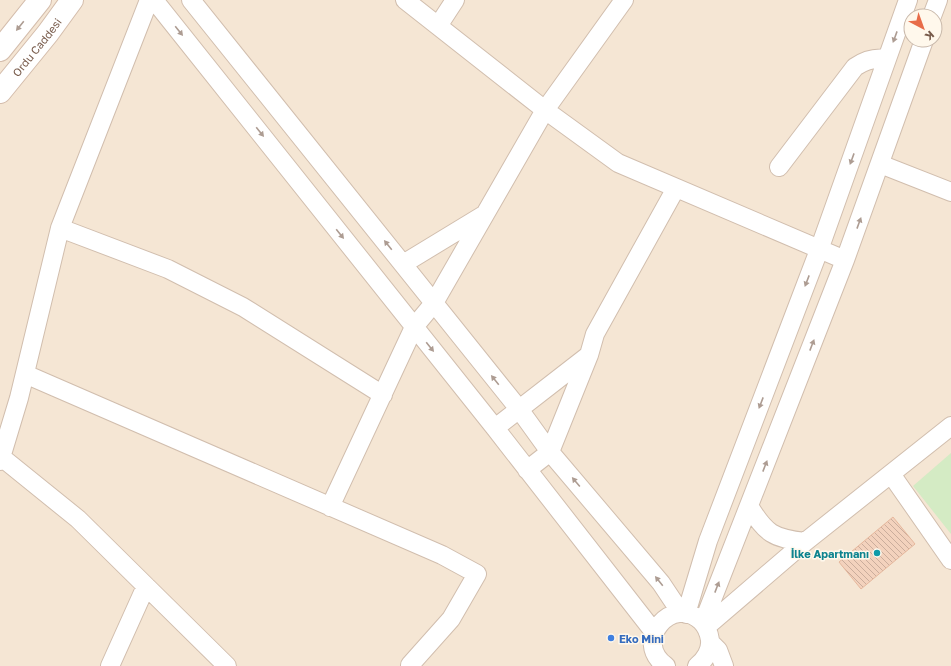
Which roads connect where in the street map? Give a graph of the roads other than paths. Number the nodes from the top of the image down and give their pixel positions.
1 (40, 0) edge
2 (72, 0) edge
3 (149, 0) edge
4 (154, 0) edge
5 (192, 0) edge
6 (405, 0) edge
7 (455, 0) edge
8 (624, 0) edge
9 (908, 0) edge
10 (942, 0) edge
11 (951, 4) edge
12 (438, 26) junction
13 (921, 48) edge
14 (0, 50) edge
15 (887, 59) junction
16 (0, 92) edge
17 (545, 110) junction
18 (880, 164) junction
19 (779, 167) dead end
20 (676, 188) junction
21 (951, 192) edge
22 (485, 215) junction
23 (60, 228) junction
24 (819, 250) junction
25 (845, 260) junction
26 (403, 264) junction
27 (434, 303) junction
28 (414, 327) junction
29 (589, 355) junction
30 (25, 374) junction
31 (383, 395) junction
32 (519, 409) junction
33 (951, 426) edge
34 (494, 428) junction
35 (550, 452) junction
36 (0, 458) edge
37 (527, 470) junction
38 (891, 474) junction
39 (749, 506) junction
40 (330, 507) junction
41 (805, 542) junction
42 (951, 560) edge
43 (146, 586) junction
44 (684, 613) junction
45 (706, 631) junction
46 (654, 632) junction
47 (661, 664) edge
48 (110, 666) edge
49 (227, 666) edge
50 (411, 666) edge
51 (697, 666) edge
52 (724, 666) edge

1 -> 14 main road
2 - 16 main road, Ordu Caddesi
3 - 23 street
4 -> 28 street
26 -> 5 street
6 - 12 street
7 - 12 street
8 - 17 street
9 -> 15 street
10 - 11 street
12 - 17 street
13 - 18 street
15 - 19 street
15 -> 24 street
17 - 20 street
17 - 22 street
18 - 21 street
25 -> 18 street
20 - 24 street
20 - 29 street
22 - 26 street
22 - 27 street
23 - 30 street
23 - 31 street
24 - 25 street
24 -> 44 street
39 -> 25 street
26 - 27 street
27 - 28 street
32 -> 27 street
28 - 31 street
28 -> 34 street
29 - 32 street
29 - 35 street
30 - 36 street
30 - 40 street
31 - 40 street
32 - 34 street
32 - 35 street
33 - 38 street
34 - 37 street
35 - 37 street
44 -> 35 street
36 - 43 street
37 - 46 street
38 - 41 street
38 - 42 street
39 - 41 street
45 -> 39 street
40 - 50 street
41 - 45 street
43 - 48 street
43 - 49 street
44 - 45 street
44 - 46 street
45 - 51 street
45 - 52 street
46 - 47 street

